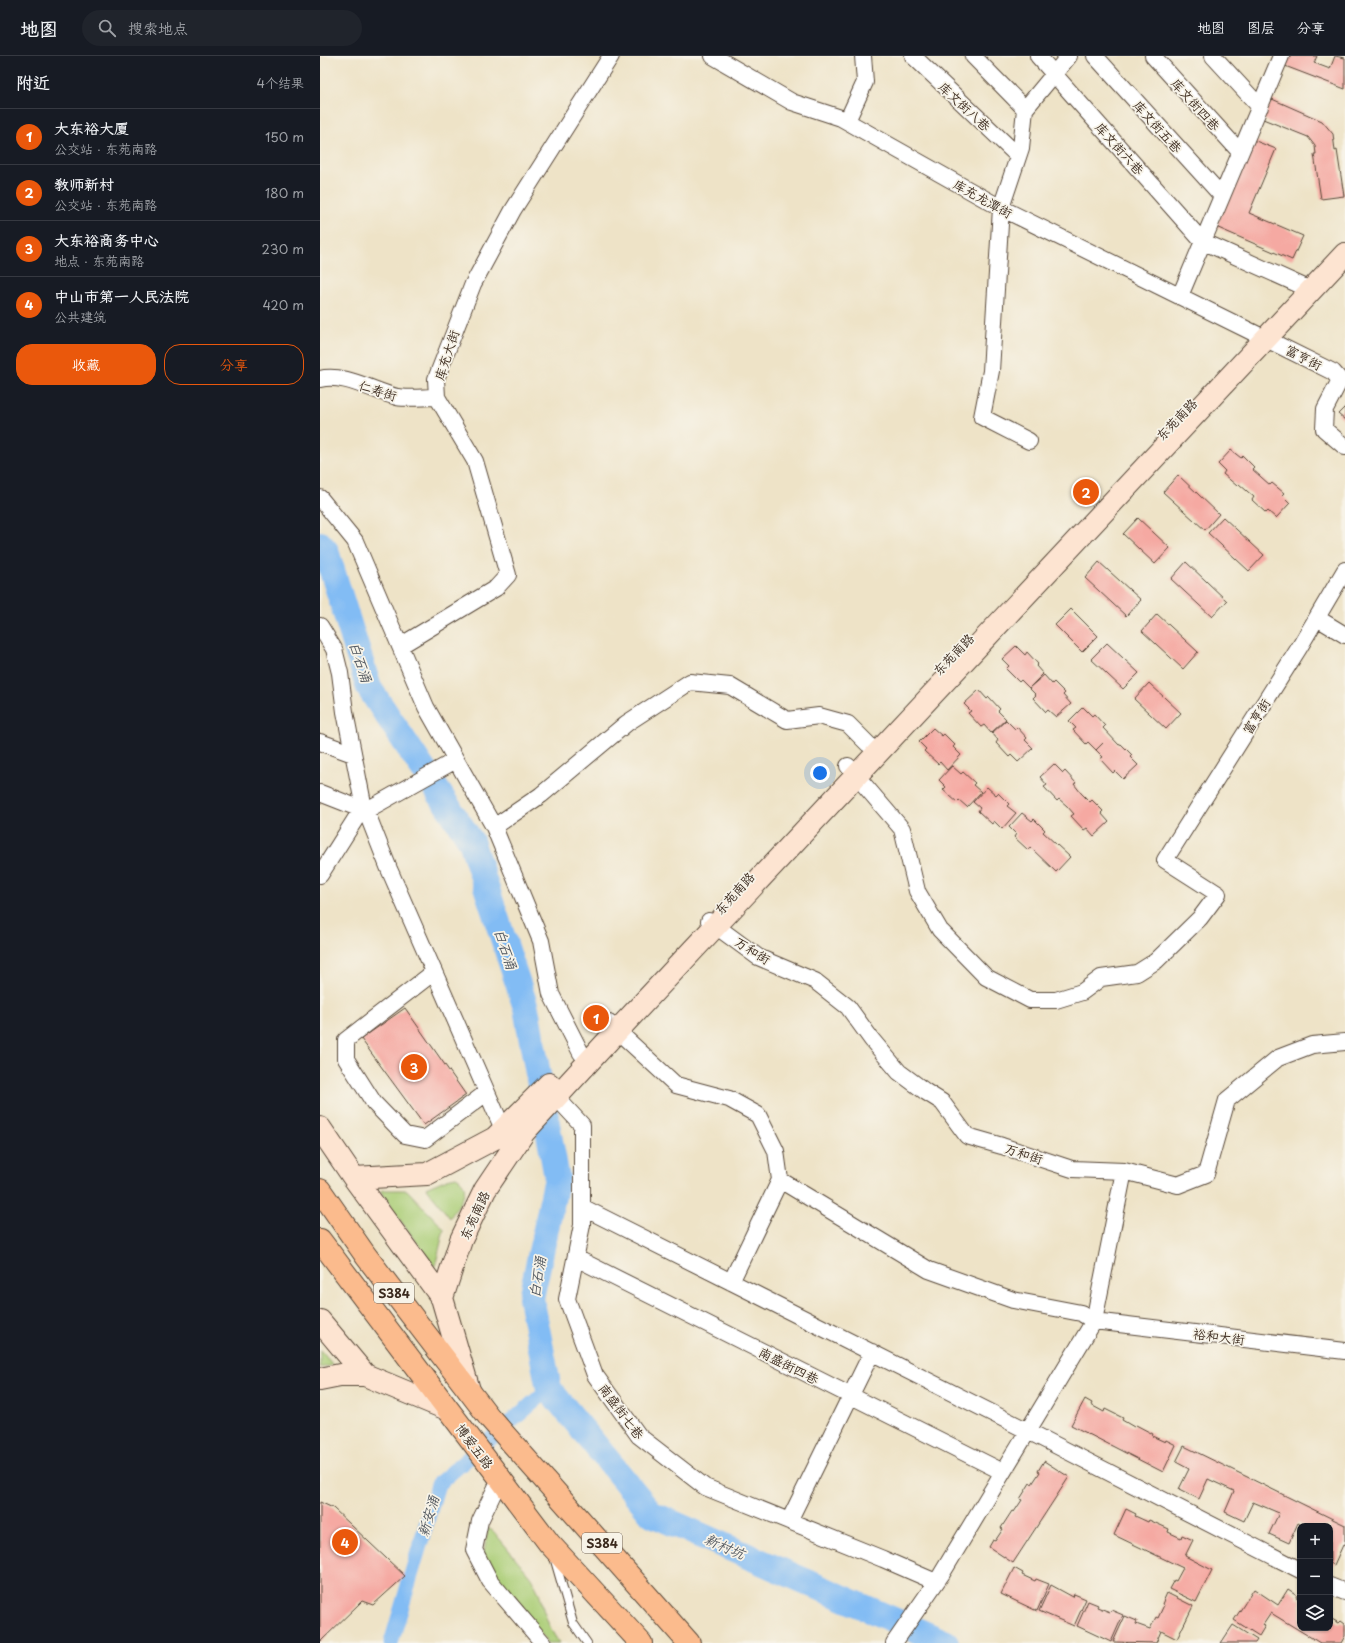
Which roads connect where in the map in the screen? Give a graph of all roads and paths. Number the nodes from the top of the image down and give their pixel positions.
1 (612, 56) edge
2 (713, 56) edge
3 (863, 56) edge
4 (912, 56) edge
5 (973, 56) edge
6 (1038, 56) edge
7 (1070, 56) edge
8 (1096, 56) edge
9 (1152, 56) edge
10 (1213, 56) edge
11 (1279, 57) edge
12 (1054, 74) junction
13 (1260, 106) junction
14 (1025, 109) junction
15 (847, 122) junction
16 (1240, 152) junction
17 (1018, 156) junction
18 (1222, 195) junction
19 (1000, 208) junction
20 (1345, 238) edge
21 (1202, 241) junction
22 (1345, 254) edge
23 (1302, 286) junction
24 (1180, 296) junction
25 (1258, 334) junction
26 (320, 379) edge
27 (437, 397) junction
28 (1029, 441) dead end
29 (1345, 448) edge
30 (320, 498) edge
31 (1345, 570) edge
32 (1317, 618) junction
33 (320, 626) edge
34 (1345, 635) edge
35 (400, 646) junction
36 (320, 742) edge
37 (868, 744) junction
38 (353, 754) junction
39 (456, 760) junction
40 (853, 770) junction
41 (320, 793) edge
42 (366, 811) junction
43 (494, 827) junction
44 (327, 850) edge
45 (320, 875) edge
46 (713, 923) junction
47 (434, 972) junction
48 (613, 1027) junction
49 (1345, 1042) edge
50 (580, 1053) junction
51 (561, 1085) junction
52 (486, 1092) junction
53 (320, 1128) edge
54 (512, 1129) junction
55 (320, 1150) edge
56 (1124, 1171) junction
57 (354, 1178) junction
58 (780, 1180) junction
59 (320, 1190) edge
60 (582, 1207) junction
61 (320, 1240) edge
62 (576, 1258) junction
63 (731, 1282) junction
64 (442, 1298) junction
65 (320, 1321) edge
66 (1094, 1322) junction
67 (1345, 1351) edge
68 (872, 1352) junction
69 (364, 1375) junction
70 (320, 1379) edge
71 (470, 1393) junction
72 (850, 1396) junction
73 (447, 1409) junction
74 (1028, 1431) junction
75 (1003, 1472) junction
76 (500, 1479) junction
77 (790, 1521) junction
78 (550, 1543) junction
79 (1297, 1568) edge
80 (936, 1582) junction
81 (1333, 1587) edge
82 (1345, 1592) edge
83 (543, 1643) edge
84 (588, 1643) edge
85 (641, 1643) edge
86 (689, 1643) edge
87 (894, 1643) edge

1 - 27 street, 库充大街
2 - 15 street, 库充龙潭街
3 - 15 street
4 - 17 street, 库文街八巷
5 - 14 street
6 - 12 street, 库文街六巷
7 - 12 street
8 - 18 street, 库文街五巷
9 - 16 street, 库文街四巷
10 - 13 street
11 - 13 street
12 - 14 street
12 - 21 street, 库文街六巷
13 - 16 street
14 - 17 street
15 - 19 street, 库充龙潭街
16 - 18 street
17 - 19 street
18 - 21 street
19 - 24 street, 库充龙潭街
19 - 28 street
20 - 23 street, 东苑南路
21 - 23 street
21 - 24 street
22 - 40 street, 东苑南路
23 - 25 street, 东苑南路
24 - 25 street, 库充龙潭街
25 - 29 street, 富亨街
25 - 37 street, 东苑南路
26 - 27 street, 仁寿街
27 - 35 street, 库充大街
30 - 35 street
31 - 32 street, 富亨街
32 - 34 street
32 - 40 street, 富亨街
33 - 38 street
35 - 39 street
36 - 38 street
37 - 40 street, 东苑南路
37 - 43 street
38 - 42 street
39 - 42 street
39 - 43 street
40 - 46 street, 东苑南路
41 - 42 street
42 - 44 street
42 - 47 street
43 - 50 street
44 - 45 street
46 - 48 street, 东苑南路
46 - 56 street, 万和街
47 - 52 street
47 - 52 street
48 - 50 street, 东苑南路
48 - 51 street, 东苑南路
48 - 58 street
49 - 56 street, 万和街
50 - 51 street, 东苑南路
51 - 54 street
51 - 60 street, 南盛街七巷
52 - 54 street
53 - 57 street
54 - 57 street
54 - 64 street, 东苑南路
55 - 57 street
56 - 66 street
57 - 64 street
58 - 63 street
58 - 66 street
59 - 71 highway, S384
60 - 62 street, 南盛街七巷
60 - 63 street
61 - 73 highway, 博爱五路 / S384
62 - 72 street, 南盛街四巷
62 - 77 street, 南盛街七巷
63 - 68 street
64 - 71 street
65 - 69 street
66 - 67 street, 裕和大街
66 - 74 street
68 - 72 street
68 - 74 street
69 - 70 street
69 - 73 street
71 - 86 highway, S384
72 - 75 street, 南盛街四巷
72 - 77 street
73 - 76 highway, 博爱五路 / S384
74 - 75 street
74 - 79 street
75 - 80 street
76 - 78 highway, 博爱五路 / S384
76 - 83 street
77 - 80 street, 南盛街七巷
78 - 84 lane
78 - 85 highway, 博爱五路 / S384
80 - 87 street
81 - 82 street

